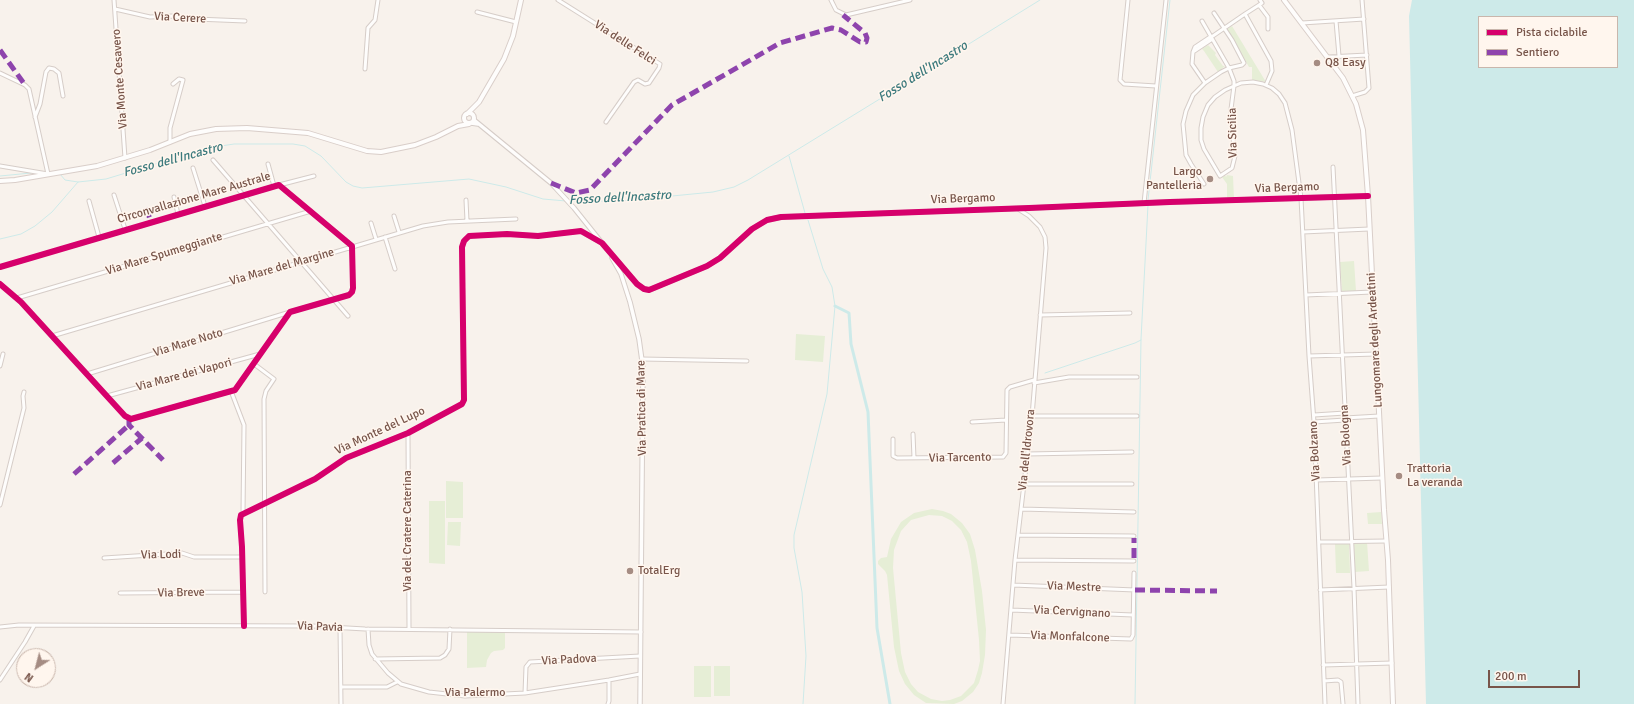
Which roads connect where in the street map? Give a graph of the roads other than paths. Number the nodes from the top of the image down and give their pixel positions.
1 (114, 0) edge
2 (378, 0) edge
3 (521, 0) edge
4 (558, 0) edge
5 (831, 0) edge
6 (910, 0) edge
7 (1128, 0) edge
8 (1166, 0) edge
9 (1260, 0) edge
10 (1284, 0) edge
11 (1362, 0) edge
12 (1260, 5) junction
13 (115, 9) junction
14 (477, 12) dead end
15 (1214, 13) dead end
16 (1245, 14) junction
17 (1364, 19) junction
18 (245, 21) dead end
19 (1202, 21) dead end
20 (1336, 21) junction
21 (516, 22) junction
22 (1302, 23) junction
23 (1225, 28) junction
24 (1268, 29) dead end
25 (1211, 38) junction
26 (1367, 54) junction
27 (1339, 56) junction
28 (1328, 57) junction
29 (1228, 68) junction
30 (365, 69) dead end
31 (0, 73) edge
32 (1205, 83) junction
33 (173, 84) dead end
34 (1266, 84) junction
35 (1156, 86) junction
36 (1234, 86) junction
37 (62, 96) dead end
38 (1352, 96) junction
39 (475, 107) junction
40 (467, 114) junction
41 (35, 118) junction
42 (464, 118) junction
43 (472, 121) junction
44 (606, 122) dead end
45 (458, 126) junction
46 (170, 142) junction
47 (125, 158) junction
48 (213, 160) dead end
49 (268, 164) dead end
50 (0, 166) edge
51 (1333, 167) dead end
52 (193, 168) dead end
53 (48, 174) junction
54 (314, 176) dead end
55 (0, 181) edge
56 (1204, 184) dead end
57 (279, 185) junction
58 (274, 186) junction
59 (114, 195) dead end
60 (242, 195) junction
61 (1368, 196) junction
62 (174, 197) dead end
63 (1301, 198) junction
64 (1334, 198) junction
65 (466, 200) dead end
66 (89, 201) dead end
67 (1144, 203) junction
68 (205, 206) junction
69 (1018, 209) junction
70 (311, 211) junction
71 (178, 214) junction
72 (394, 216) dead end
73 (516, 219) dead end
74 (467, 221) junction
75 (371, 222) dead end
76 (267, 223) junction
77 (125, 229) junction
78 (1369, 229) junction
79 (1336, 230) junction
80 (399, 232) junction
81 (1303, 232) junction
82 (99, 237) junction
83 (385, 237) junction
84 (376, 239) junction
85 (602, 242) junction
86 (352, 246) junction
87 (300, 261) junction
88 (0, 267) edge
89 (394, 269) dead end
90 (0, 284) edge
91 (1372, 292) junction
92 (1339, 294) junction
93 (1306, 295) junction
94 (17, 298) junction
95 (333, 299) junction
96 (290, 312) junction
97 (1130, 313) dead end
98 (1040, 315) junction
99 (348, 316) dead end
100 (52, 336) junction
101 (3, 354) dead end
102 (260, 354) junction
103 (1376, 354) junction
104 (1342, 355) junction
105 (1309, 356) junction
106 (642, 359) junction
107 (747, 361) dead end
108 (254, 364) junction
109 (0, 366) edge
110 (87, 374) junction
111 (1137, 376) dead end
112 (1034, 381) junction
113 (232, 391) junction
114 (24, 392) dead end
115 (107, 396) junction
116 (1345, 413) junction
117 (1314, 415) junction
118 (1032, 416) junction
119 (1137, 416) dead end
120 (1379, 416) junction
121 (1345, 419) junction
122 (1006, 420) junction
123 (972, 422) dead end
124 (1314, 422) junction
125 (408, 433) junction
126 (913, 434) dead end
127 (893, 439) dead end
128 (1132, 452) dead end
129 (1027, 454) junction
130 (914, 458) junction
131 (1382, 478) junction
132 (1317, 480) junction
133 (1348, 480) junction
134 (1024, 484) junction
135 (1132, 484) dead end
136 (264, 504) junction
137 (0, 505) edge
138 (1021, 509) junction
139 (1134, 512) dead end
140 (243, 513) junction
141 (1018, 535) junction
142 (1134, 536) dead end
143 (1352, 541) junction
144 (1386, 541) junction
145 (1319, 542) junction
146 (242, 557) junction
147 (104, 558) dead end
148 (1015, 560) junction
149 (1134, 560) dead end
150 (1134, 573) dead end
151 (1013, 585) junction
152 (1389, 587) junction
153 (1354, 588) junction
154 (1134, 590) junction
155 (1320, 590) junction
156 (243, 592) junction
157 (265, 592) dead end
158 (120, 593) dead end
159 (1011, 610) junction
160 (1133, 615) junction
161 (34, 626) junction
162 (244, 626) junction
163 (0, 627) edge
164 (340, 628) junction
165 (409, 628) junction
166 (368, 629) junction
167 (450, 629) junction
168 (641, 632) junction
169 (1009, 635) junction
170 (640, 656) junction
171 (375, 659) junction
172 (1392, 663) junction
173 (1356, 664) junction
174 (1323, 665) junction
175 (640, 674) junction
176 (0, 680) edge
177 (609, 680) junction
178 (1324, 681) junction
179 (397, 682) junction
180 (341, 687) junction
181 (525, 693) junction
182 (341, 704) edge
183 (608, 704) edge
184 (640, 704) edge
185 (1003, 704) edge
186 (1325, 704) edge
187 (1343, 704) edge
188 (1358, 704) edge
189 (1393, 704) edge

1 - 13 street, Via Monte Cesavero
2 - 30 street
3 - 21 main road
4 - 44 street, Via delle Felci
5 - 6 street
7 - 35 street
8 - 35 street
9 - 12 street
10 - 22 main road, Lungomare degli Ardeatini
11 - 17 street
12 - 16 street
12 - 24 street
13 - 18 street, Via Cerere
13 - 47 street, Via Monte Cesavero
14 - 21 street
15 - 23 street
16 - 23 street
16 - 34 street
17 - 20 street
17 - 26 street
19 - 25 street, Via Sicilia
20 - 22 street
20 - 27 street
21 - 39 main road
22 - 28 main road, Lungomare degli Ardeatini
23 - 25 street
23 - 29 street
25 - 29 street, Via Sicilia
25 - 32 street
26 - 27 street
26 - 38 street
27 - 28 street
28 - 38 main road, Lungomare degli Ardeatini
29 - 32 street
29 - 36 street, Via Sicilia
31 - 41 street
32 - 56 street
33 - 46 street
34 - 36 street
34 - 63 street, Via Bolzano
35 - 67 street
36 - 36 street, Via Sicilia
37 - 41 street
38 - 61 main road, Lungomare degli Ardeatini
39 - 40 main road
39 - 43 main road
40 - 42 main road
40 - 43 main road
41 - 53 street
42 - 43 main road
42 - 45 main road
43 - 45 main road
43 - 85 street, Via Pratica di Mare
45 - 46 main road
46 - 47 main road
47 - 53 main road
48 - 60 street
49 - 58 street
50 - 53 street
51 - 64 street, Via Bologna
52 - 68 street
53 - 55 main road
54 - 57 street
57 - 58 street, Circonvallazione Mare Australe
57 - 70 street, Circonvallazione Mare Australe
58 - 60 street, Circonvallazione Mare Australe
59 - 77 street
60 - 68 street, Circonvallazione Mare Australe
60 - 76 street
61 - 64 street, Via Bergamo
61 - 78 main road, Lungomare degli Ardeatini
62 - 71 street
63 - 64 street, Via Bergamo
63 - 67 street, Via Bergamo
63 - 81 street, Via Bolzano
64 - 79 street, Via Bologna
65 - 74 street
66 - 82 street
67 - 69 street, Via Bergamo
68 - 71 street, Circonvallazione Mare Australe
69 - 85 street, Via Bergamo
69 - 98 street, Via dell'Idrovora
70 - 76 street, Via Mare Spumeggiante
70 - 86 street, Circonvallazione Mare Australe
71 - 77 street, Circonvallazione Mare Australe
72 - 80 street
73 - 74 street, Via Mare del Margine
74 - 80 street, Via Mare del Margine
75 - 84 street
76 - 87 street
76 - 94 street, Via Mare Spumeggiante
77 - 82 street, Circonvallazione Mare Australe
78 - 79 street
78 - 91 main road, Lungomare degli Ardeatini
79 - 81 street
79 - 92 street, Via Bologna
80 - 83 street, Via Mare del Margine
81 - 93 street, Via Bolzano
82 - 88 street, Circonvallazione Mare Australe
83 - 84 street, Via Mare del Margine
83 - 89 street
84 - 86 street, Via Mare del Margine
85 - 106 street, Via Pratica di Mare
85 - 125 street, Via Monte del Lupo
86 - 87 street, Via Mare del Margine
86 - 95 street
87 - 95 street
87 - 100 street, Via Mare del Margine
90 - 94 street
91 - 92 street
91 - 103 main road, Lungomare degli Ardeatini
92 - 93 street
92 - 104 street, Via Bologna
93 - 105 street, Via Bolzano
94 - 100 street
95 - 96 street
95 - 99 street
96 - 102 street
96 - 110 street, Via Mare Noto
97 - 98 street
98 - 112 street, Via dell'Idrovora
100 - 110 street
101 - 109 street
102 - 108 street
102 - 115 street, Via Mare dei Vapori
103 - 104 street
103 - 120 main road, Lungomare degli Ardeatini
104 - 105 street
104 - 116 street, Via Bologna
105 - 117 street, Via Bolzano
106 - 107 street
106 - 168 street, Via Pratica di Mare
108 - 113 street
108 - 136 street
110 - 115 street
111 - 112 street
112 - 118 street, Via dell'Idrovora
112 - 122 street, Via Tarcento
113 - 115 street
113 - 140 street
114 - 137 street
116 - 117 street
116 - 121 street, Via Bologna
117 - 124 street, Via Bolzano
118 - 119 street
118 - 129 street, Via dell'Idrovora
120 - 121 street
120 - 131 main road, Lungomare degli Ardeatini
121 - 124 street
121 - 133 street, Via Bologna
122 - 123 street
122 - 130 street, Via Tarcento
124 - 132 street, Via Bolzano
125 - 136 street, Via Monte del Lupo
125 - 165 street, Via del Cratere Caterina
126 - 130 street, Via Tarcento
127 - 130 street, Via Tarcento
128 - 129 street
129 - 134 street, Via dell'Idrovora
131 - 133 street
131 - 144 main road, Lungomare degli Ardeatini
132 - 133 street
132 - 145 street, Via Bolzano
133 - 143 street, Via Bologna
134 - 135 street
134 - 138 street, Via dell'Idrovora
136 - 140 street, Via Monte del Lupo
136 - 157 street
138 - 139 street
138 - 141 street, Via dell'Idrovora
140 - 146 street
141 - 142 street
141 - 148 street, Via dell'Idrovora
143 - 144 street
143 - 145 street
143 - 153 street, Via Bologna
144 - 152 main road, Lungomare degli Ardeatini
145 - 155 street, Via Bolzano
146 - 147 street, Via Lodi
146 - 156 street
148 - 149 street
148 - 151 street, Via dell'Idrovora
150 - 154 street
151 - 154 street, Via Mestre
151 - 159 street, Via dell'Idrovora
152 - 153 street
152 - 172 main road, Lungomare degli Ardeatini
153 - 155 street
153 - 173 street, Via Bologna
154 - 160 street
155 - 174 street, Via Bolzano
156 - 158 street, Via Breve
156 - 162 street
159 - 160 street, Via Cervignano
159 - 169 street, Via dell'Idrovora
160 - 169 street, Via Monfalcone
161 - 162 street, Via Pavia
161 - 163 street, Via Pavia
161 - 176 street
162 - 164 street, Via Pavia
164 - 166 street, Via Pavia
164 - 180 street
165 - 166 street, Via Pavia
165 - 167 street, Via Pavia
166 - 171 street, Via Palermo
167 - 168 street, Via Pavia
167 - 171 street
168 - 170 street, Via Pratica di Mare
169 - 185 street, Via dell'Idrovora
170 - 175 street, Via Pratica di Mare
170 - 181 street, Via Padova
171 - 179 street, Via Palermo
172 - 173 street
172 - 189 main road, Lungomare degli Ardeatini
173 - 174 street
173 - 188 street, Via Bologna
174 - 178 street, Via Bolzano
175 - 177 street, Via Palermo
175 - 184 street, Via Pratica di Mare
177 - 181 street, Via Palermo
177 - 183 street
178 - 186 street, Via Bolzano
178 - 187 street
179 - 180 street
179 - 181 street, Via Palermo
180 - 182 street

